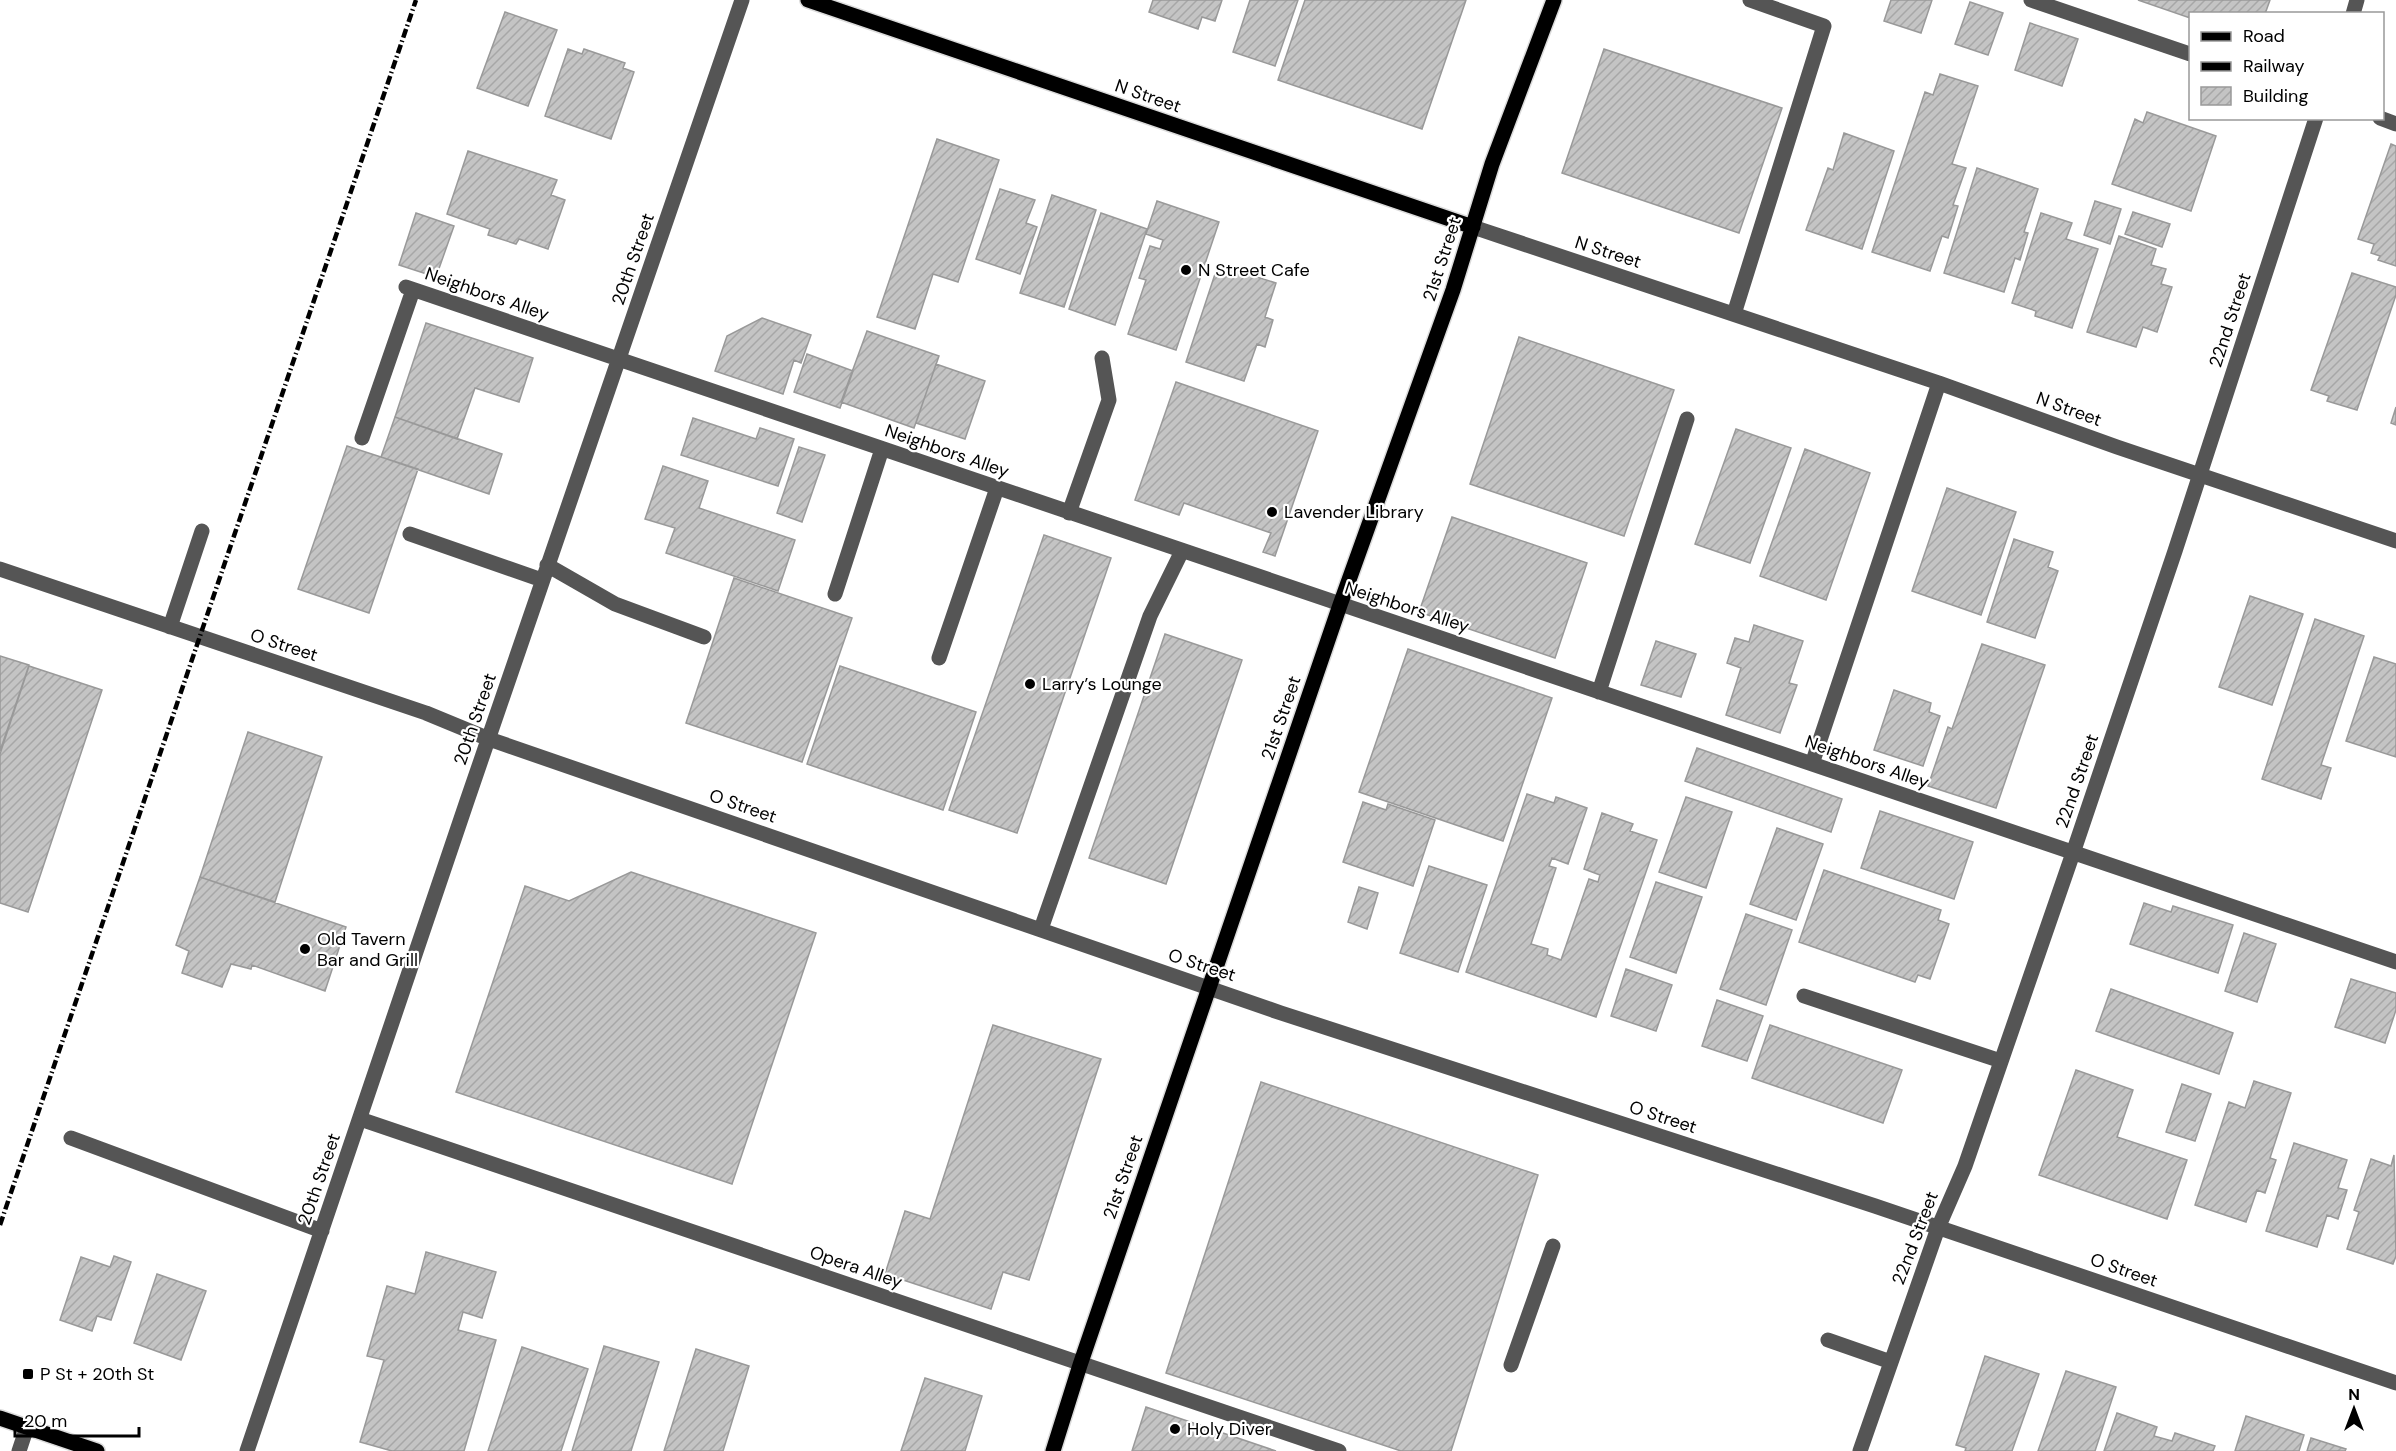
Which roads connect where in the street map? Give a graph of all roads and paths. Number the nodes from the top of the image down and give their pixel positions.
1 (742, 0) edge
2 (808, 0) edge
3 (1554, 0) edge
4 (1750, 0) edge
5 (2038, 1) edge
6 (2189, 54) edge
7 (2315, 120) edge
8 (1473, 226) junction
9 (1734, 314) junction
10 (1102, 358) dead end
11 (620, 360) junction
12 (1939, 383) junction
13 (1687, 419) dead end
14 (362, 438) dead end
15 (882, 449) junction
16 (2200, 475) junction
17 (997, 488) junction
18 (1069, 513) junction
19 (202, 531) dead end
20 (410, 534) dead end
21 (2396, 541) edge
22 (1182, 551) junction
23 (547, 565) junction
24 (0, 569) edge
25 (542, 580) junction
26 (835, 594) dead end
27 (1340, 605) junction
28 (170, 627) junction
29 (704, 637) dead end
30 (939, 658) dead end
31 (1599, 692) junction
32 (489, 739) junction
33 (1812, 764) junction
34 (2073, 853) junction
35 (1041, 929) junction
36 (2396, 962) edge
37 (1209, 987) junction
38 (1804, 996) dead end
39 (2001, 1061) junction
40 (360, 1119) junction
41 (71, 1138) dead end
42 (1938, 1228) junction
43 (322, 1230) junction
44 (1553, 1246) dead end
45 (1828, 1340) dead end
46 (1891, 1362) junction
47 (1080, 1365) junction
48 (1511, 1365) dead end
49 (2396, 1383) edge
50 (0, 1418) edge
51 (27, 1427) junction
52 (1336, 1450) edge
53 (19, 1451) edge
54 (97, 1451) edge
55 (247, 1451) edge
56 (1053, 1451) edge
57 (1860, 1451) edge

1 - 11 street, 20th Street
2 - 8 main road, N Street
3 - 8 main road, 21st Street
4 - 9 street
5 - 6 street
7 - 16 street, 22nd Street
8 - 9 street, N Street
8 - 27 main road, 21st Street
9 - 12 street, N Street
10 - 18 street
11 - 14 street, Neighbors Alley
11 - 15 street, Neighbors Alley
11 - 23 street, 20th Street
12 - 16 street, N Street
12 - 33 street
13 - 31 street
15 - 17 street, Neighbors Alley
15 - 26 street
16 - 21 street, N Street
16 - 34 street, 22nd Street
17 - 18 street, Neighbors Alley
17 - 30 street
18 - 22 street, Neighbors Alley
19 - 28 street
20 - 25 street
22 - 27 street, Neighbors Alley
22 - 35 street
23 - 25 street, 20th Street
23 - 29 street
24 - 28 street, O Street
25 - 32 street, 20th Street
27 - 31 street, Neighbors Alley
27 - 37 main road, 21st Street
28 - 32 street, O Street
31 - 33 street, Neighbors Alley
32 - 35 street, O Street
32 - 40 street, 20th Street
33 - 34 street, Neighbors Alley
34 - 36 street, Neighbors Alley
34 - 39 street, 22nd Street
35 - 37 street, O Street
37 - 42 street, O Street
37 - 47 main road, 21st Street
38 - 39 street
39 - 42 street, 22nd Street
40 - 43 street, 20th Street
40 - 47 street, Opera Alley
41 - 43 street
42 - 46 street, 22nd Street
42 - 49 street, O Street
43 - 55 street, 20th Street
44 - 48 street
45 - 46 street
46 - 57 street, 22nd Street
47 - 52 street, Opera Alley
47 - 56 main road, 21st Street
50 - 51 main road
51 - 53 street
51 - 54 main road

